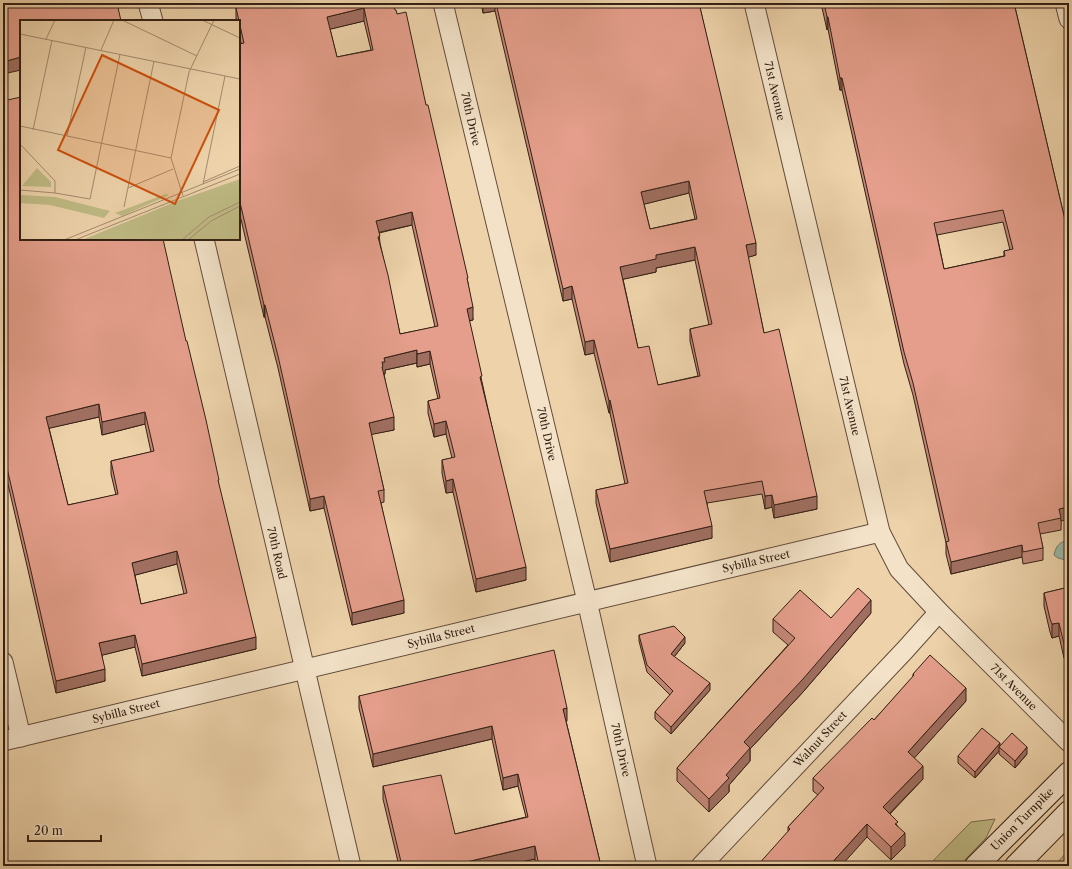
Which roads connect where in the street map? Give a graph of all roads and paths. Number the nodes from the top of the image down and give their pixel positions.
1 (148, 3) edge
2 (444, 3) edge
3 (754, 3) edge
4 (1065, 3) edge
5 (1069, 18) edge
6 (153, 20) edge
7 (204, 240) edge
8 (880, 532) junction
9 (587, 601) junction
10 (939, 612) junction
11 (3, 662) edge
12 (305, 669) junction
13 (21, 737) junction
14 (3, 741) edge
15 (1069, 742) edge
16 (1069, 773) edge
17 (1069, 812) edge
18 (351, 866) edge
19 (647, 866) edge
20 (701, 866) edge
21 (976, 866) edge
22 (1016, 866) edge

1 - 6 street
2 - 9 street, 70th Drive
3 - 8 street, 71st Avenue
4 - 5 street
7 - 12 street, 70th Road
8 - 9 street, Sybilla Street
8 - 10 street, 71st Avenue
9 - 12 street, Sybilla Street
9 - 19 street, 70th Drive
10 - 15 street, 71st Avenue
10 - 20 street, Walnut Street
11 - 13 street
12 - 13 street, Sybilla Street
12 - 18 street, 70th Road
13 - 14 street, Sybilla Street
16 - 21 main road, Union Turnpike
17 - 22 main road

